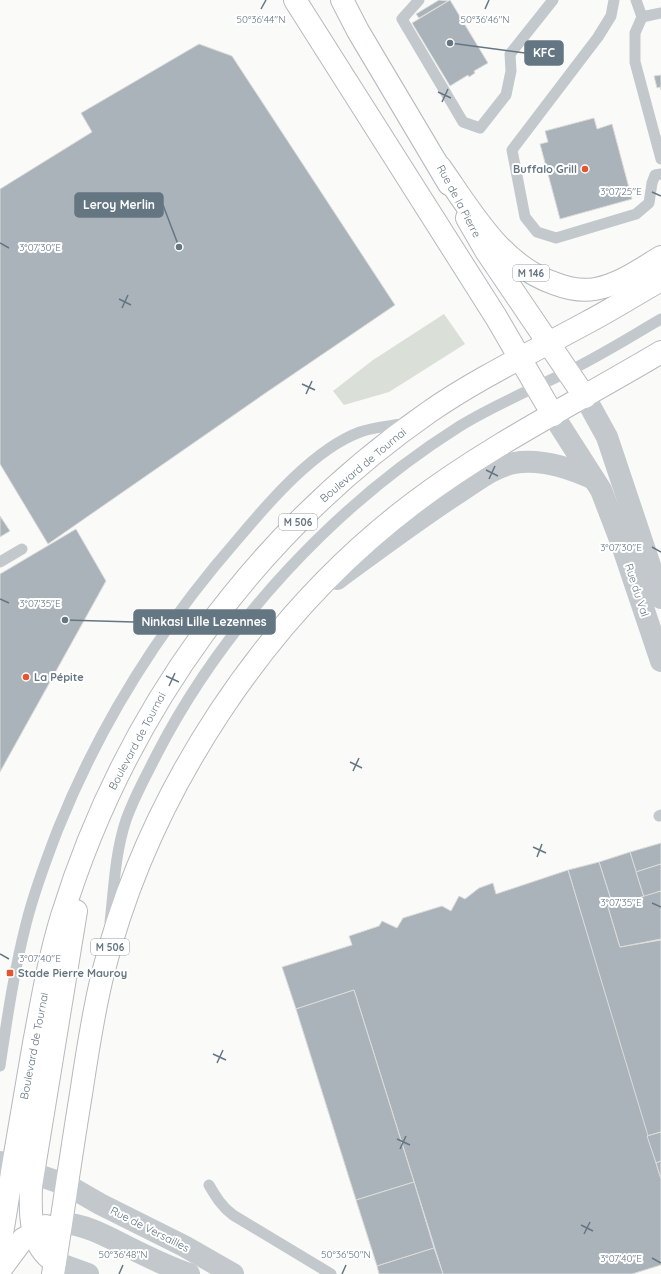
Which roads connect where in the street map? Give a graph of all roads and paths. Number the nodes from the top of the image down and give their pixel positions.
1 (295, 0) edge
2 (342, 0) edge
3 (419, 0) edge
4 (553, 0) edge
5 (614, 0) edge
6 (636, 0) edge
7 (661, 13) edge
8 (642, 17) junction
9 (661, 160) edge
10 (440, 167) junction
11 (661, 174) edge
12 (661, 257) edge
13 (661, 280) edge
14 (661, 319) edge
15 (548, 343) junction
16 (661, 352) edge
17 (520, 358) junction
18 (568, 372) junction
19 (536, 386) junction
20 (585, 397) junction
21 (553, 415) junction
22 (416, 422) junction
23 (594, 479) junction
24 (22, 549) dead end
25 (0, 562) edge
26 (661, 598) edge
27 (306, 602) junction
28 (661, 661) edge
29 (91, 835) junction
30 (104, 970) junction
31 (0, 1066) edge
32 (4, 1162) edge
33 (33, 1174) junction
34 (67, 1185) junction
35 (209, 1185) dead end
36 (61, 1223) junction
37 (33, 1232) junction
38 (0, 1246) edge
39 (54, 1268) edge
40 (0, 1270) edge
41 (88, 1274) edge
42 (190, 1274) edge
43 (233, 1274) edge
44 (331, 1274) edge

1 - 17 main road
2 - 10 main road, Rue de la Pierre / M 146
3 - 4 lane
5 - 11 lane
6 - 8 lane
7 - 8 lane
8 - 9 lane
10 - 12 main road, M 146
10 - 15 main road, Rue de la Pierre / M 146
13 - 15 main road, Boulevard de Tournai
14 - 18 lane
15 - 17 main road, Boulevard de Tournai
15 - 18 main road, Rue de la Pierre / M 146
16 - 20 main road
17 - 19 main road
17 - 22 main road, Boulevard de Tournai / M 506
18 - 19 lane
18 - 20 main road, Rue de la Pierre / M 146
19 - 21 main road
19 - 30 lane
20 - 21 main road, M 506
20 - 26 street, Rue du Val
21 - 23 street, Rue du Val
21 - 27 main road, M 506
22 - 29 main road, Boulevard de Tournai / M 506
22 - 31 lane
23 - 27 street, M 506
23 - 28 street, Rue du Val
24 - 25 lane
27 - 30 main road, M 506
29 - 32 main road, Boulevard de Tournai / M 506
29 - 33 main road, M 506
30 - 34 main road, M 506
32 - 33 street, Rue de Versailles
32 - 38 main road, Boulevard de Tournai / M 506
33 - 34 street, Rue de Versailles
33 - 37 main road, M 506
34 - 36 main road, M 506
34 - 43 street, Rue de Versailles
35 - 44 lane
36 - 37 main road
36 - 39 main road, M 506
36 - 42 street
37 - 39 main road, M 506
37 - 40 main road
39 - 41 street

